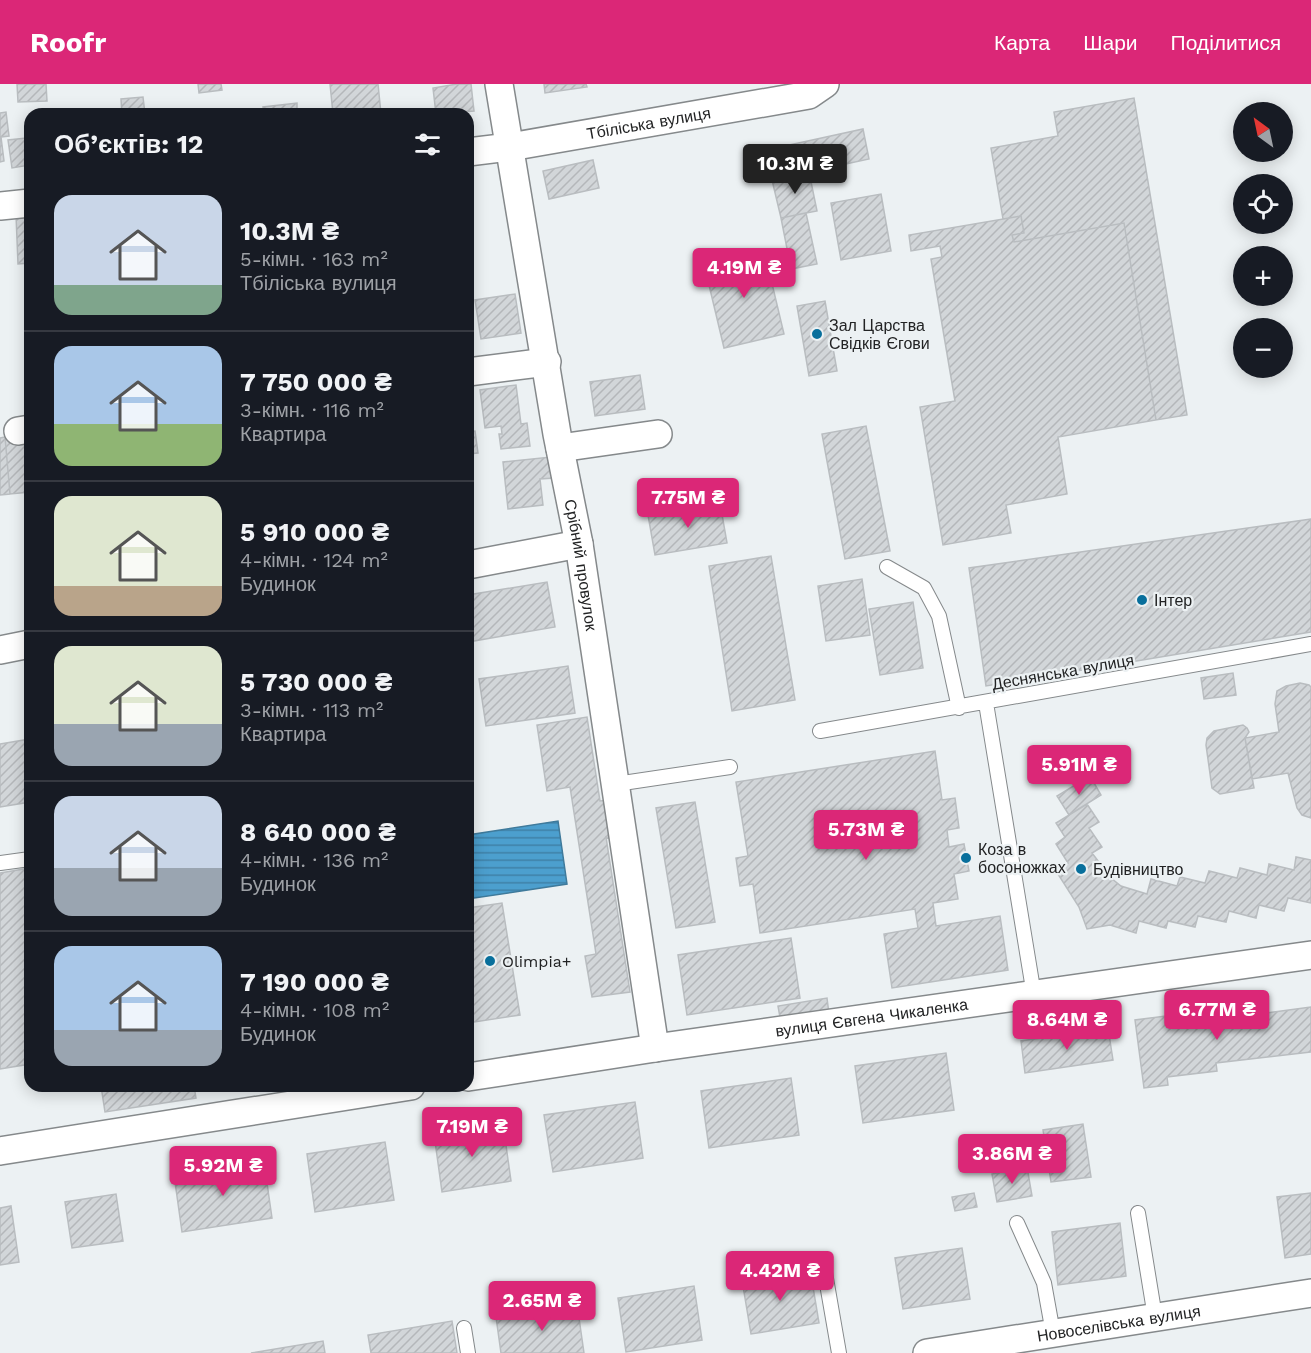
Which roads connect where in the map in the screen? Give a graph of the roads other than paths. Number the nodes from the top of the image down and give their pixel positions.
1 (499, 84) edge
2 (825, 84) edge
3 (510, 147) junction
4 (474, 151) edge
5 (24, 204) edge
6 (0, 206) edge
7 (547, 362) junction
8 (474, 371) edge
9 (658, 434) dead end
10 (560, 448) junction
11 (579, 544) junction
12 (474, 564) edge
13 (887, 567) dead end
14 (1311, 644) edge
15 (24, 645) edge
16 (0, 650) edge
17 (986, 703) junction
18 (960, 708) junction
19 (820, 731) dead end
20 (730, 767) dead end
21 (616, 784) junction
22 (24, 860) edge
23 (0, 863) edge
24 (1311, 955) edge
25 (1034, 995) junction
26 (655, 1048) junction
27 (474, 1076) edge
28 (373, 1092) edge
29 (0, 1151) edge
30 (1138, 1213) dead end
31 (1017, 1223) dead end
32 (755, 1273) dead end
33 (1311, 1293) edge
34 (1155, 1317) junction
35 (464, 1328) dead end
36 (1053, 1333) junction
37 (994, 1348) edge
38 (468, 1353) edge
39 (839, 1353) edge
40 (927, 1353) edge

1 - 3 street, Срібний провулок
2 - 3 street, Тбіліська вулиця
3 - 4 street, Тбіліська вулиця
3 - 7 street, Срібний провулок
5 - 6 street
7 - 8 street
7 - 10 street, Срібний провулок
9 - 10 street
10 - 11 street, Срібний провулок
11 - 12 street
11 - 21 street, Срібний провулок
13 - 18 lane
14 - 17 lane, Деснянська вулиця
15 - 16 street
17 - 18 lane, Деснянська вулиця
17 - 25 lane
18 - 19 lane, Деснянська вулиця
20 - 21 lane
21 - 26 street, Срібний провулок
22 - 23 lane
24 - 25 street, вулиця Євгена Чикаленка
25 - 26 street, вулиця Євгена Чикаленка
26 - 27 street, вулиця Євгена Чикаленка
28 - 29 street
30 - 34 lane
31 - 36 lane
32 - 39 lane
33 - 34 street, Новоселівська вулиця
34 - 36 street, Новоселівська вулиця
35 - 38 lane
36 - 37 street, Новоселівська вулиця
37 - 40 street, Новоселівська вулиця

